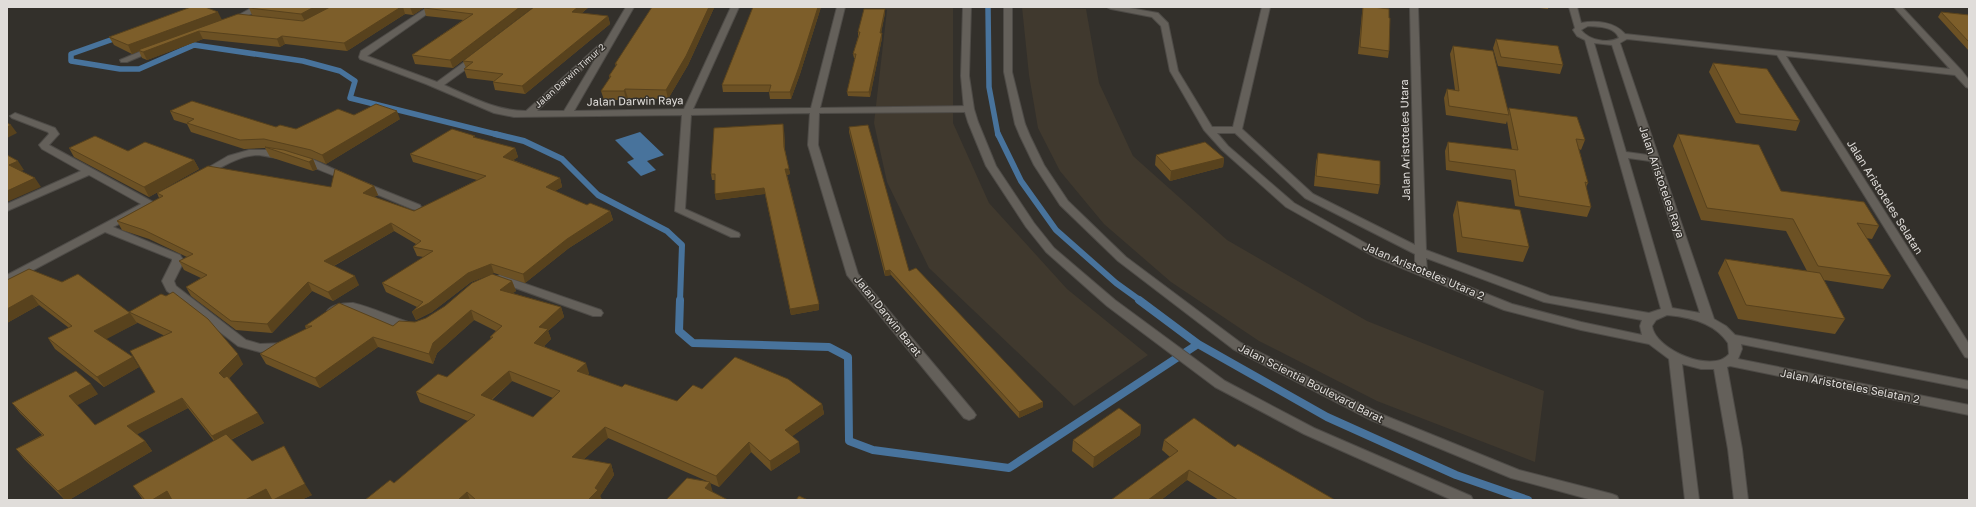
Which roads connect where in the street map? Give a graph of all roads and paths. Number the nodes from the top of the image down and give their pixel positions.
1 (259, 7) edge
2 (433, 7) edge
3 (630, 7) edge
4 (734, 7) edge
5 (841, 7) edge
6 (967, 7) edge
7 (1008, 7) edge
8 (1111, 7) edge
9 (1266, 7) edge
10 (1414, 7) edge
11 (1573, 7) edge
12 (1898, 7) edge
13 (240, 18) junction
14 (254, 20) edge
15 (225, 23) edge
16 (1578, 27) junction
17 (612, 38) junction
18 (1588, 38) junction
19 (1619, 39) junction
20 (160, 46) edge
21 (484, 51) edge
22 (1780, 53) junction
23 (124, 60) dead end
24 (1959, 73) junction
25 (1969, 85) edge
26 (438, 86) junction
27 (968, 109) junction
28 (816, 110) junction
29 (687, 112) junction
30 (528, 114) junction
31 (567, 114) junction
32 (15, 116) dead end
33 (1209, 130) junction
34 (1237, 130) junction
35 (1620, 154) junction
36 (1654, 159) junction
37 (89, 171) junction
38 (196, 177) edge
39 (416, 207) dead end
40 (7, 208) edge
41 (105, 228) junction
42 (735, 235) dead end
43 (1420, 252) junction
44 (1421, 272) junction
45 (7, 280) edge
46 (487, 280) edge
47 (1667, 311) junction
48 (597, 313) dead end
49 (326, 316) edge
50 (1649, 317) junction
51 (1709, 321) junction
52 (420, 325) edge
53 (1732, 338) junction
54 (295, 339) edge
55 (1652, 340) junction
56 (1969, 354) edge
57 (1675, 357) junction
58 (1726, 364) junction
59 (1969, 385) edge
60 (1969, 410) edge
61 (968, 415) dead end
62 (1466, 500) edge
63 (1612, 500) edge
64 (1692, 500) edge
65 (1741, 500) edge

1 - 13 street
2 - 26 street, Jalan Darwin Raya
3 - 17 street, Jalan Darwin Timur 2
4 - 29 street
5 - 28 street, Jalan Darwin Barat
6 - 27 street
7 - 63 street, Jalan Scientia Boulevard Barat
8 - 33 street, Jalan Aristoteles Utara 2
9 - 34 street
10 - 43 street, Jalan Aristoteles Utara
11 - 16 street
12 - 24 street
13 - 14 street
13 - 15 street
16 - 18 street
16 - 19 street
17 - 30 street, Jalan Darwin Timur 2
17 - 31 street, Jalan Darwin Timur 2
18 - 19 street
18 - 35 street
19 - 22 street
19 - 36 street, Jalan Aristoteles Raya
20 - 23 street
21 - 26 street
22 - 24 street
22 - 56 street, Jalan Aristoteles Selatan
24 - 25 street
26 - 30 street, Jalan Darwin Raya
27 - 28 street, Jalan Darwin Raya
27 - 62 street
28 - 29 street, Jalan Darwin Raya
28 - 61 street, Jalan Darwin Barat
29 - 31 street, Jalan Darwin Raya
29 - 42 street
30 - 31 street, Jalan Darwin Raya
32 - 37 street
33 - 34 street
33 - 44 street, Jalan Aristoteles Utara 2
34 - 43 street, Jalan Aristoteles Utara 2
35 - 36 street
35 - 47 street
36 - 51 street, Jalan Aristoteles Raya
37 - 40 street
37 - 41 street
38 - 39 street
41 - 45 street
41 - 54 street
43 - 44 street, Jalan Aristoteles Utara
43 - 50 street, Jalan Aristoteles Utara 2
44 - 55 street, Jalan Aristoteles Utara 2
46 - 48 street
47 - 50 street
47 - 51 street
49 - 52 street
50 - 55 street
51 - 53 street
53 - 58 street
53 - 59 street
55 - 57 street
57 - 58 street
57 - 64 street
58 - 60 street, Jalan Aristoteles Selatan 2
58 - 65 street

